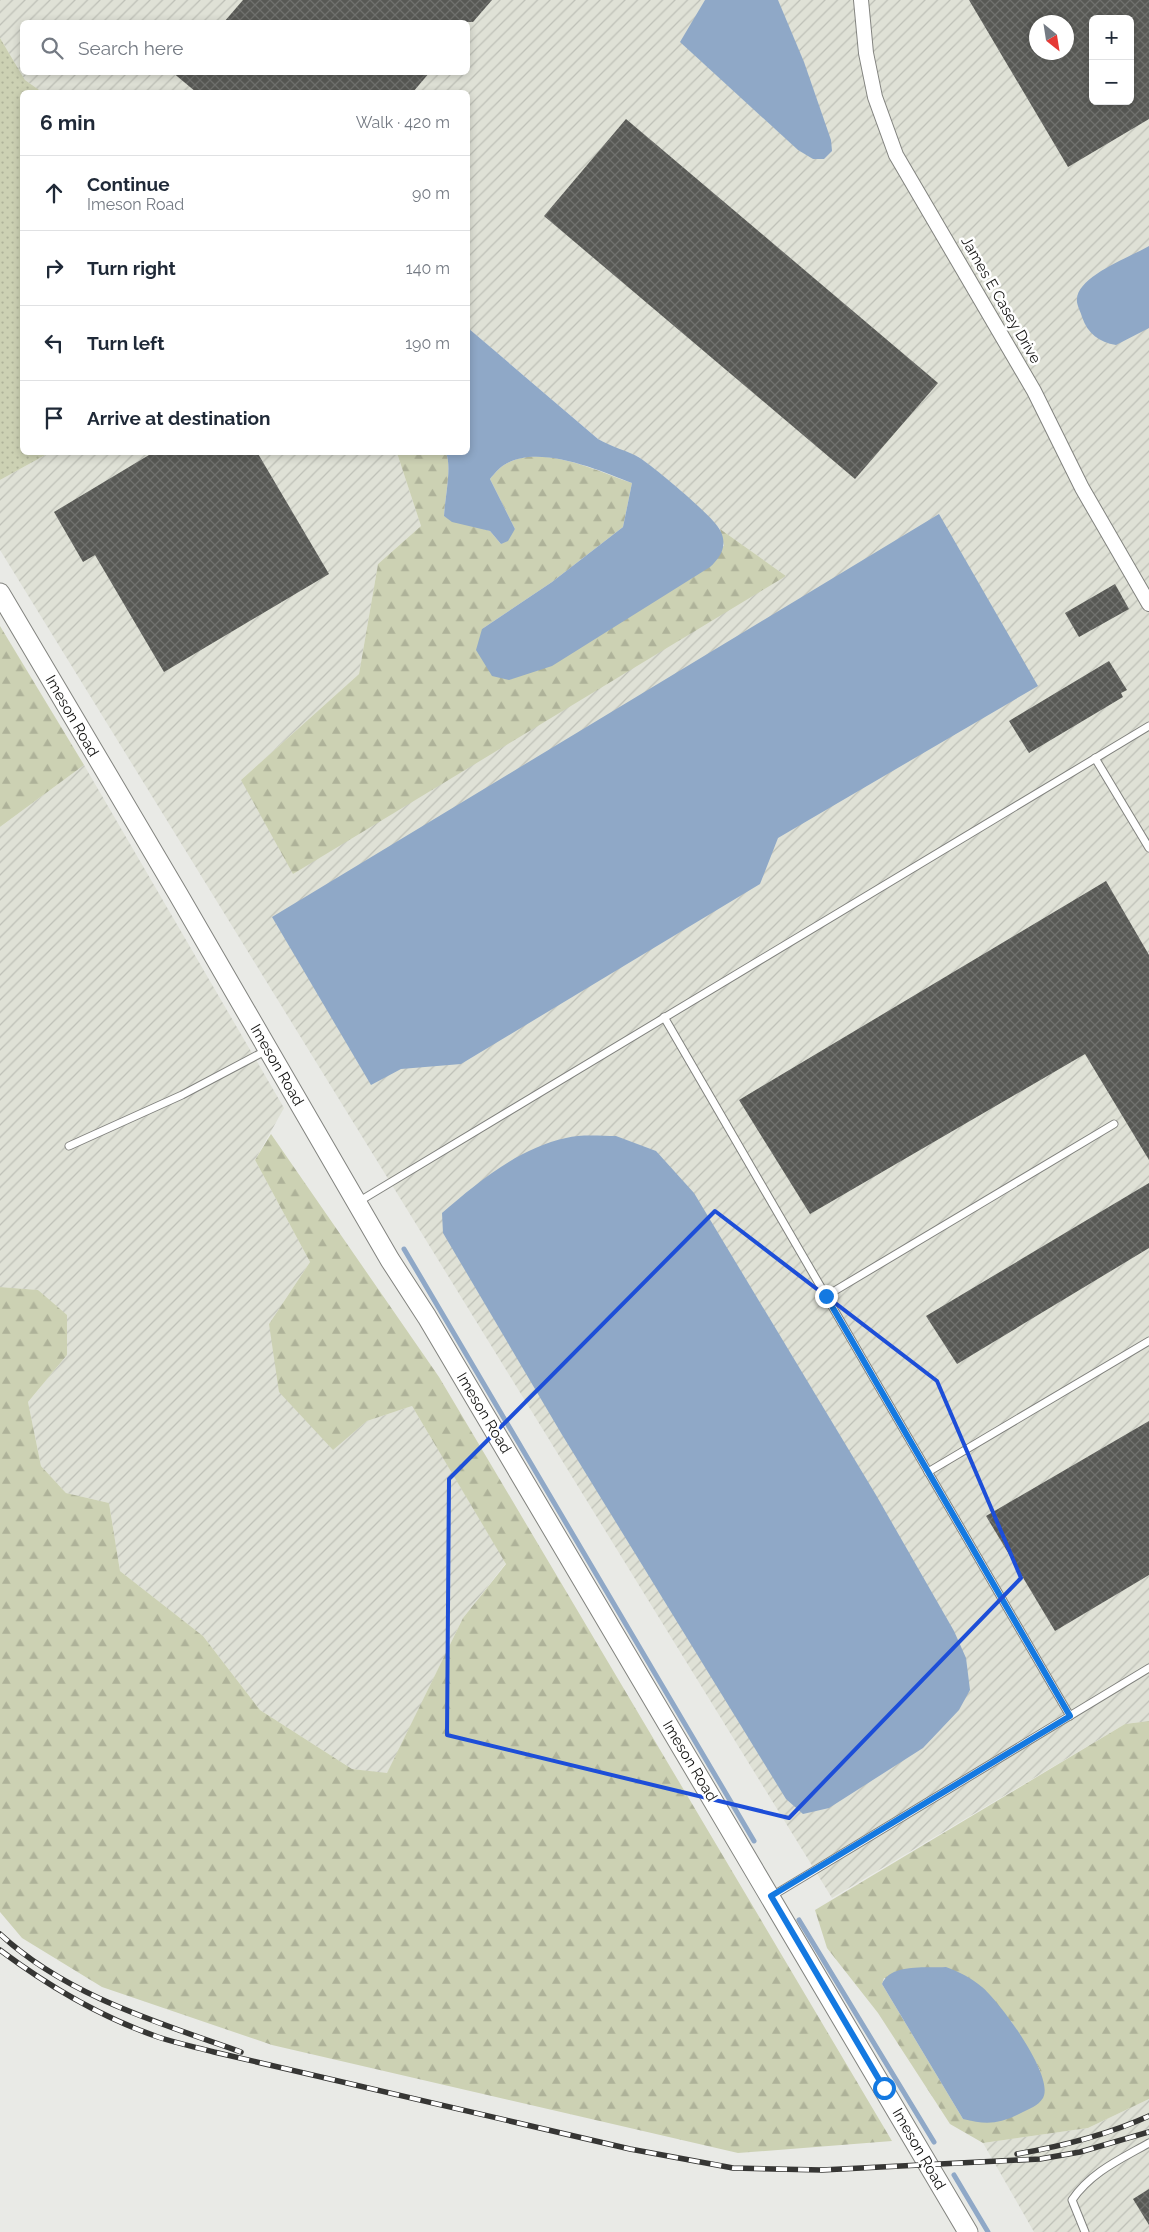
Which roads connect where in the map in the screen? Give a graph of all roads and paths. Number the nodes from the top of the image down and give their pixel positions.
1 (861, 0) edge
2 (0, 594) edge
3 (1149, 604) edge
4 (1149, 726) edge
5 (1095, 758) junction
6 (1149, 848) edge
7 (664, 1018) junction
8 (268, 1050) junction
9 (1114, 1124) dead end
10 (69, 1146) dead end
11 (358, 1202) junction
12 (826, 1296) junction
13 (1149, 1341) edge
14 (928, 1472) junction
15 (1149, 1668) edge
16 (1070, 1716) junction
17 (771, 1896) junction
18 (1149, 2143) edge
19 (968, 2232) edge
20 (1085, 2232) edge

1 - 3 street, James E Casey Drive
2 - 8 street, Imeson Road
4 - 5 lane
5 - 6 lane
5 - 7 lane
7 - 11 lane
7 - 12 lane
8 - 10 lane
8 - 11 street, Imeson Road
9 - 12 lane
11 - 17 street, Imeson Road
12 - 14 lane
13 - 14 lane
14 - 16 lane
15 - 16 lane
16 - 17 lane
17 - 19 street, Imeson Road
18 - 20 lane

